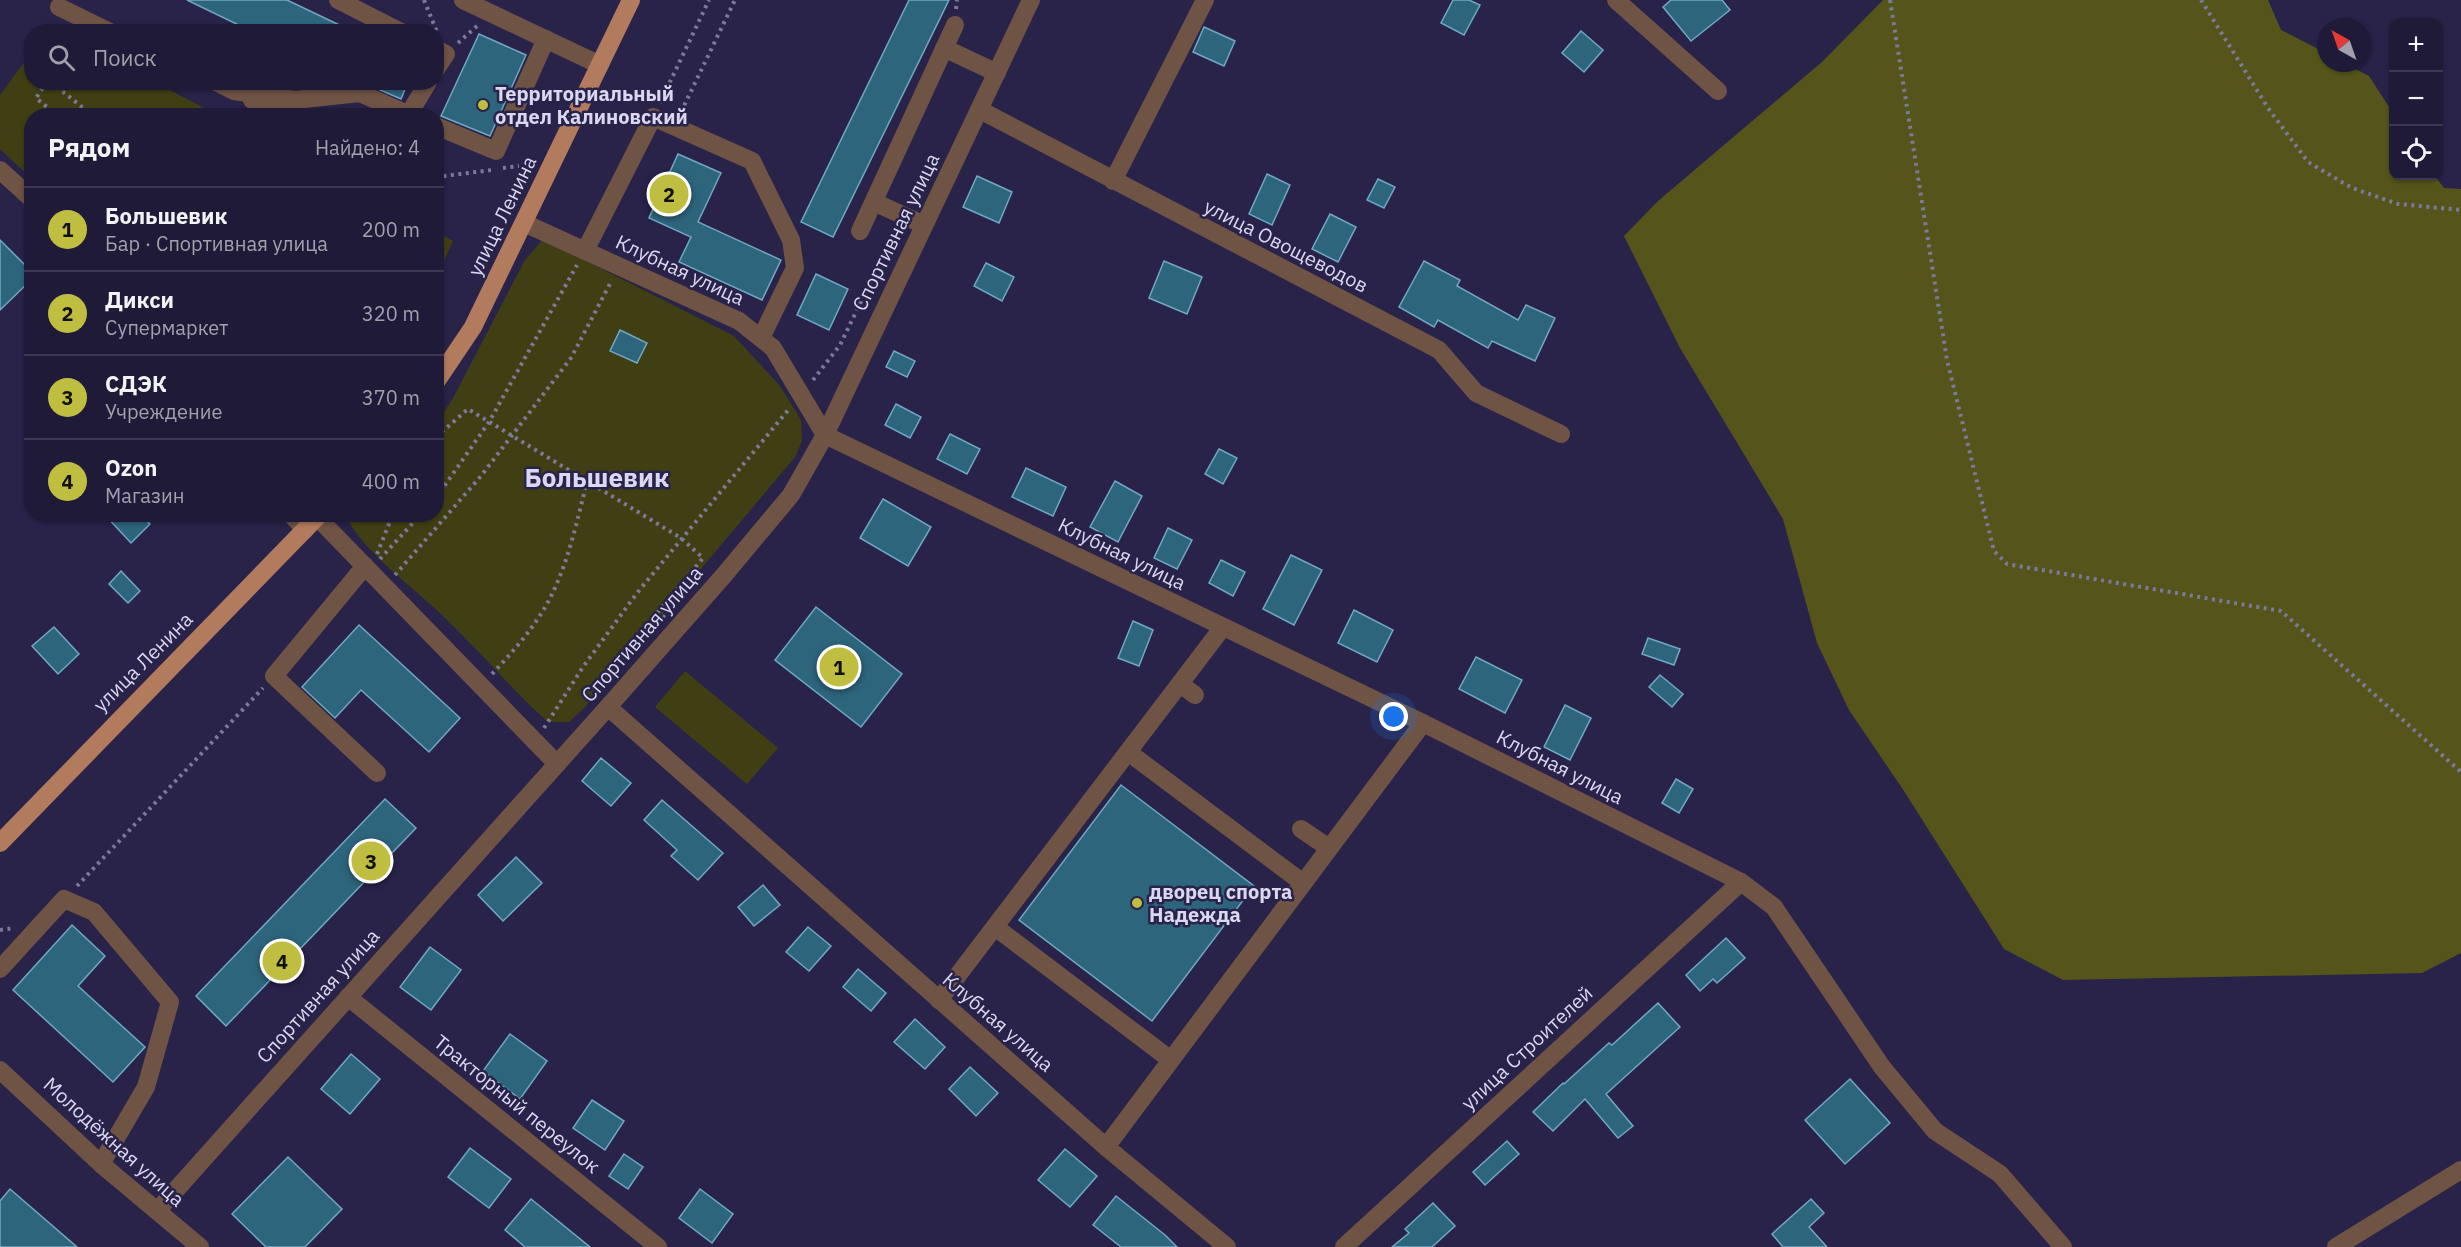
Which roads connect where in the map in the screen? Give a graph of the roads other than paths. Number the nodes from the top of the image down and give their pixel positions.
1 (338, 0) edge
2 (463, 0) edge
3 (631, 0) edge
4 (1031, 0) edge
5 (1205, 0) edge
6 (1616, 0) edge
7 (59, 7) dead end
8 (94, 24) edge
9 (385, 24) edge
10 (954, 25) dead end
11 (546, 39) junction
12 (944, 48) junction
13 (600, 64) junction
14 (997, 73) junction
15 (424, 90) edge
16 (234, 91) joint
17 (1719, 91) dead end
18 (269, 108) edge
19 (394, 108) edge
20 (414, 108) edge
21 (980, 110) junction
22 (444, 129) edge
23 (0, 170) edge
24 (1113, 181) junction
25 (24, 192) edge
26 (874, 202) junction
27 (525, 223) junction
28 (924, 225) junction
29 (860, 231) dead end
30 (585, 250) junction
31 (761, 338) junction
32 (444, 370) edge
33 (825, 435) junction
34 (1561, 435) dead end
35 (312, 522) edge
36 (316, 522) edge
37 (367, 569) junction
38 (1223, 627) junction
39 (608, 707) junction
40 (1423, 723) junction
41 (1128, 752) junction
42 (557, 764) junction
43 (377, 773) dead end
44 (1301, 829) dead end
45 (0, 843) edge
46 (1329, 848) junction
47 (1741, 882) junction
48 (1303, 883) junction
49 (995, 927) junction
50 (0, 969) edge
51 (348, 997) junction
52 (939, 1000) junction
53 (1171, 1060) junction
54 (0, 1070) edge
55 (1106, 1147) junction
56 (101, 1164) junction
57 (2461, 1170) edge
58 (157, 1211) junction
59 (200, 1247) edge
60 (658, 1247) edge
61 (1227, 1247) edge
62 (1344, 1247) edge
63 (2063, 1247) edge
64 (2336, 1247) edge

1 - 9 street
2 - 11 street
3 - 13 main road, улица Ленина
4 - 14 street, Спортивная улица
5 - 24 street
6 - 17 street
7 - 8 street
10 - 12 street
11 - 13 street
11 - 22 street
12 - 14 street
12 - 26 street
13 - 27 main road, улица Ленина
14 - 21 street, Спортивная улица
15 - 20 street
16 - 18 street
16 - 19 street
21 - 24 street, улица Овощеводов
21 - 28 street, Спортивная улица
23 - 25 street
24 - 34 street, улица Овощеводов
26 - 28 street
26 - 29 street
27 - 30 street, Клубная улица
27 - 32 main road, улица Ленина
28 - 33 street, Спортивная улица
30 - 31 street, Клубная улица
30 - 31 street
31 - 33 street, Клубная улица
33 - 38 street, Клубная улица
33 - 39 street, Спортивная улица
35 - 45 main road, улица Ленина
36 - 37 street
37 - 42 street
37 - 43 street
38 - 40 street, Клубная улица
38 - 41 street
39 - 42 street, Спортивная улица
39 - 52 street, Клубная улица
40 - 46 street
40 - 47 street, Клубная улица
41 - 48 street
41 - 49 street
42 - 51 street, Спортивная улица
44 - 46 street
46 - 48 street
47 - 62 street, улица Строителей
47 - 63 street, Клубная улица
48 - 53 street
49 - 52 street
49 - 53 street
50 - 56 street
51 - 58 street, Спортивная улица
51 - 60 street, Тракторный переулок
52 - 55 street, Клубная улица
53 - 55 street
54 - 56 street, Молодёжная улица
55 - 61 street, Клубная улица
56 - 58 street, Молодёжная улица
57 - 64 street
58 - 59 street, Молодёжная улица

